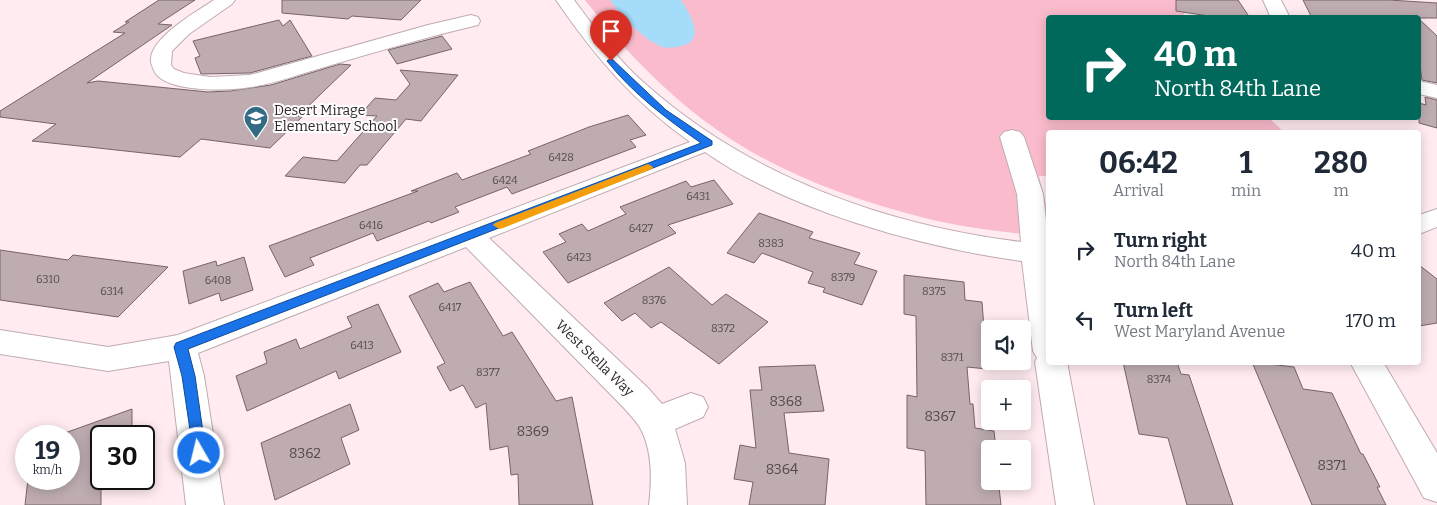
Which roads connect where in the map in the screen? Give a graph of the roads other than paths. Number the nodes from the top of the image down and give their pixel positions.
1 (226, 0) edge
2 (565, 0) edge
3 (1272, 0) edge
4 (1280, 15) edge
5 (471, 22) dead end
6 (1421, 88) edge
7 (1437, 92) edge
8 (1012, 137) dead end
9 (708, 143) junction
10 (1437, 217) edge
11 (1421, 224) edge
12 (471, 236) junction
13 (1042, 254) edge
14 (1046, 309) edge
15 (0, 342) edge
16 (181, 347) junction
17 (1052, 365) edge
18 (1368, 365) edge
19 (692, 407) dead end
20 (655, 422) junction
21 (1436, 483) edge
22 (205, 505) edge
23 (668, 505) edge
24 (1075, 505) edge

1 - 5 street
2 - 9 street
3 - 4 street
6 - 7 street
8 - 13 street
9 - 12 street
9 - 13 street
10 - 11 street
12 - 16 street
12 - 20 street, West Stella Way
13 - 14 street
15 - 16 street
16 - 22 street
17 - 24 street
18 - 21 street
19 - 20 street
20 - 23 street, West Stella Way

